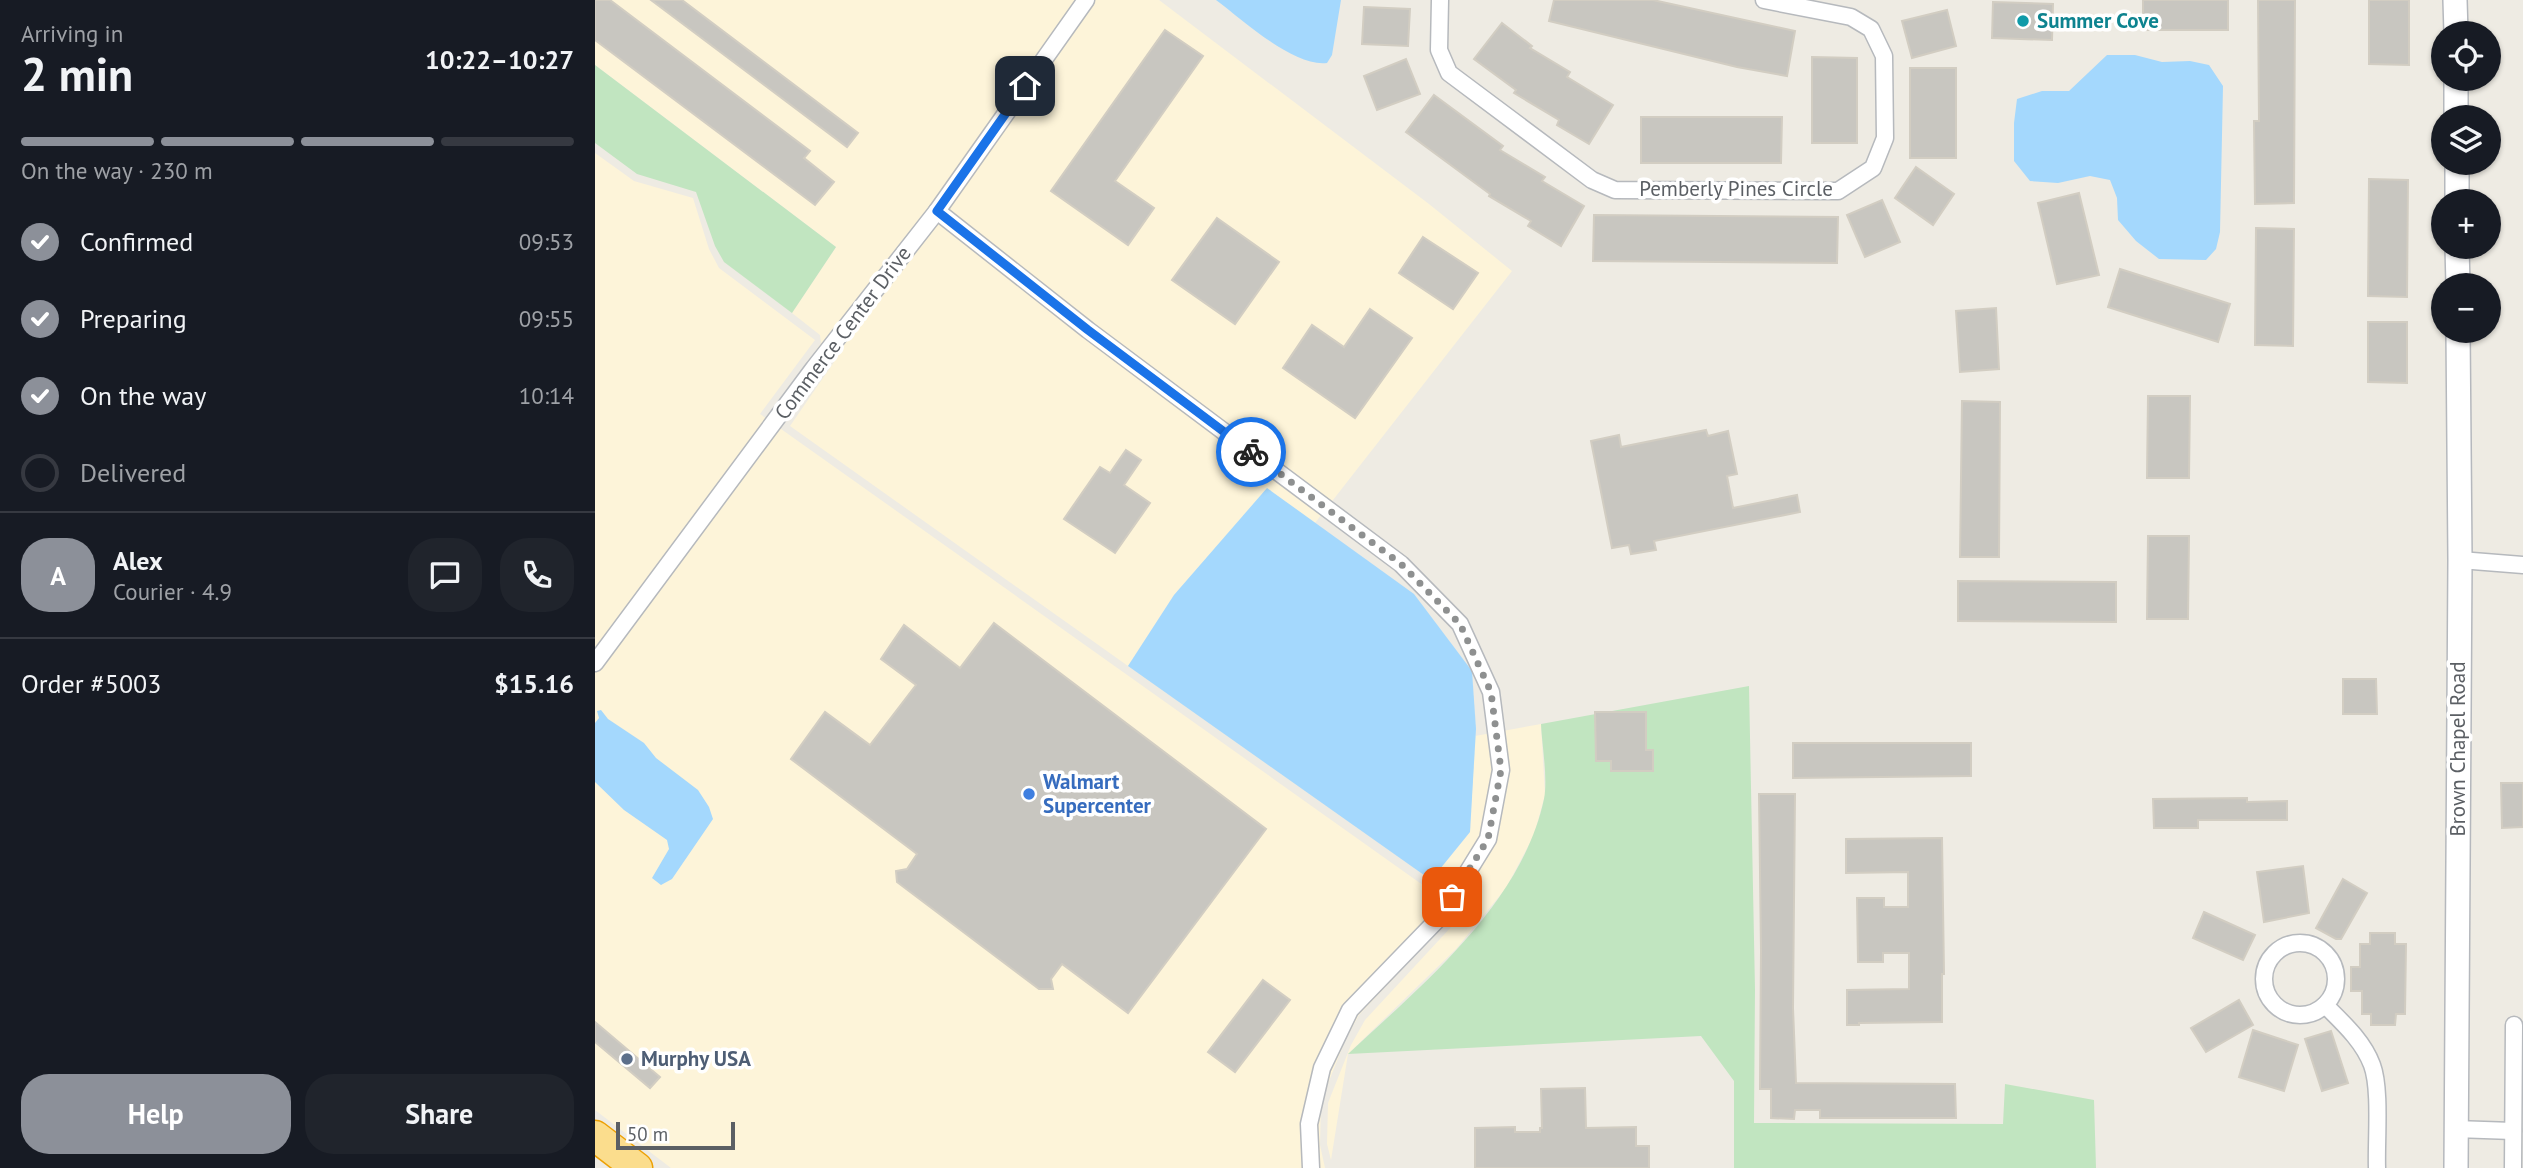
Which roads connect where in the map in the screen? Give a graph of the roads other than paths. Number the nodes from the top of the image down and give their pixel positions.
1 (1086, 0) edge
2 (1440, 0) edge
3 (1764, 0) edge
4 (2455, 0) edge
5 (2456, 21) edge
6 (937, 211) junction
7 (2458, 343) edge
8 (2460, 560) junction
9 (2523, 565) edge
10 (595, 663) edge
11 (2325, 1005) junction
12 (2514, 1025) dead end
13 (2455, 1129) junction
14 (2513, 1131) junction
15 (595, 1136) edge
16 (636, 1168) edge
17 (1311, 1168) edge
18 (2377, 1168) edge
19 (2455, 1168) edge
20 (2513, 1168) edge

1 - 6 street, Commerce Center Drive
2 - 3 street, Pemberly Pines Circle
4 - 5 street
6 - 10 street, Commerce Center Drive
6 - 17 street
7 - 8 street, Brown Chapel Road
8 - 9 street
8 - 13 street, Brown Chapel Road
11 - 11 street
11 - 18 street
12 - 14 street
13 - 14 street
13 - 19 street, Brown Chapel Road
14 - 20 street
15 - 16 highway

